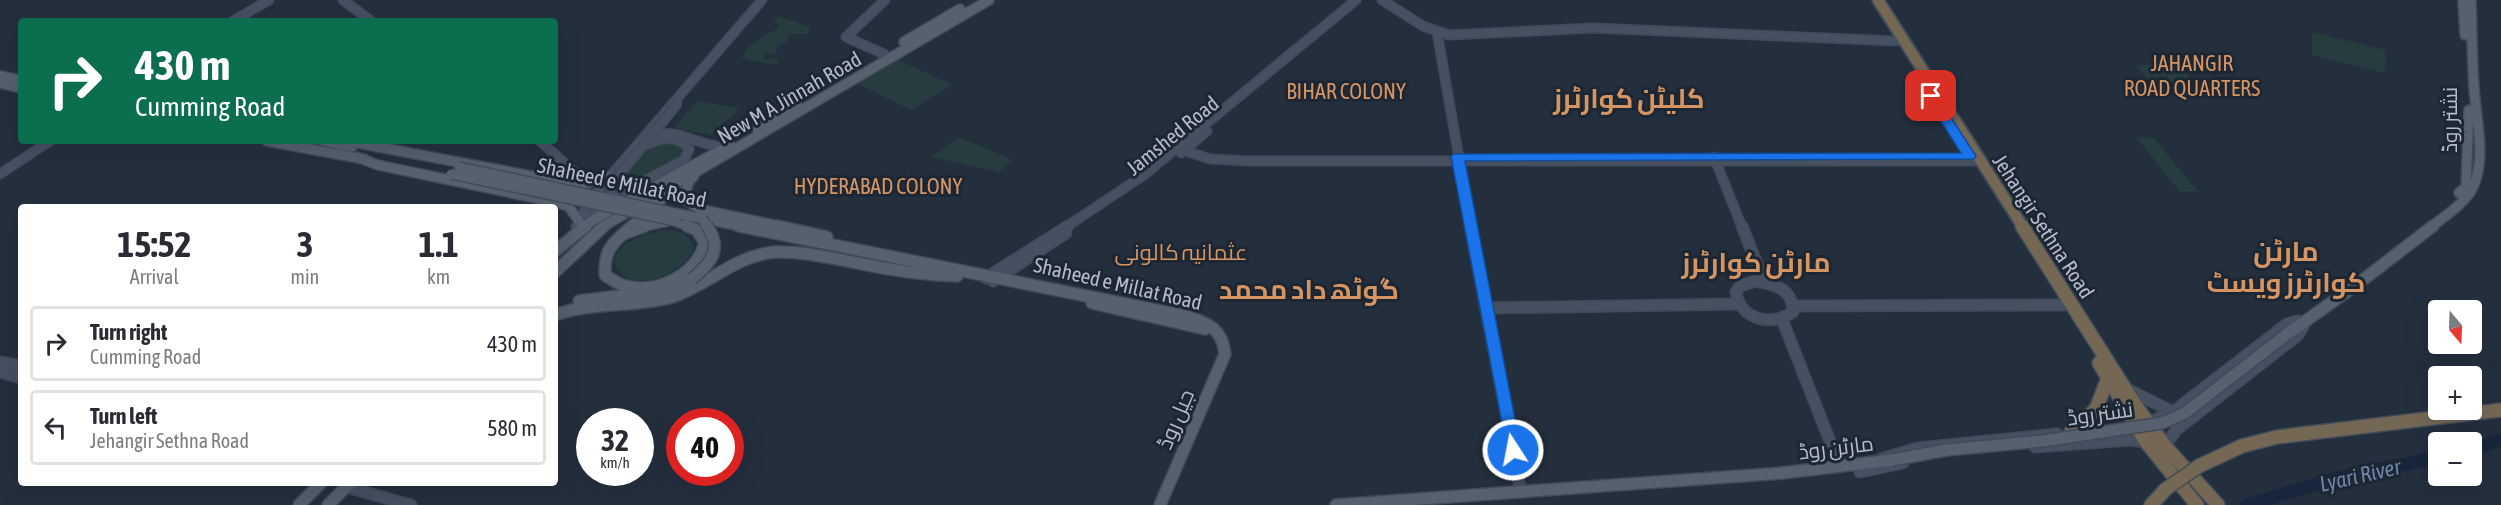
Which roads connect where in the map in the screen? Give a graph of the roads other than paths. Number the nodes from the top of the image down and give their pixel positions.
1 (262, 0) edge
2 (269, 0) edge
3 (343, 0) edge
4 (762, 0) edge
5 (768, 0) edge
6 (885, 0) edge
7 (976, 0) edge
8 (989, 0) edge
9 (1356, 0) edge
10 (1363, 0) edge
11 (1382, 0) edge
12 (1872, 0) edge
13 (1878, 0) edge
14 (2463, 0) edge
15 (2471, 0) edge
16 (231, 18) edge
17 (238, 18) edge
18 (367, 18) edge
19 (1437, 32) junction
20 (1897, 41) junction
21 (884, 54) junction
22 (0, 74) edge
23 (18, 77) edge
24 (0, 83) edge
25 (0, 88) edge
26 (18, 88) edge
27 (18, 89) edge
28 (641, 143) junction
29 (38, 144) edge
30 (45, 144) edge
31 (284, 144) edge
32 (337, 144) edge
33 (363, 144) edge
34 (544, 144) edge
35 (726, 147) junction
36 (1183, 147) junction
37 (357, 157) junction
38 (1458, 159) junction
39 (1715, 159) junction
40 (1974, 159) junction
41 (706, 166) junction
42 (0, 169) edge
43 (455, 170) junction
44 (0, 174) edge
45 (609, 177) junction
46 (684, 180) junction
47 (563, 182) junction
48 (588, 184) junction
49 (559, 203) junction
50 (628, 203) junction
51 (702, 219) junction
52 (579, 223) junction
53 (623, 234) junction
54 (567, 239) junction
55 (558, 248) edge
56 (558, 270) edge
57 (960, 274) junction
58 (990, 277) junction
59 (1764, 282) junction
60 (1738, 304) junction
61 (2064, 305) junction
62 (1794, 306) junction
63 (558, 307) edge
64 (1486, 308) junction
65 (558, 314) edge
66 (1782, 319) junction
67 (2299, 323) junction
68 (1224, 348) joint
69 (0, 362) edge
70 (18, 365) edge
71 (0, 372) edge
72 (18, 377) edge
73 (2108, 378) junction
74 (2125, 388) junction
75 (2501, 410) edge
76 (2173, 412) junction
77 (2135, 422) junction
78 (2148, 423) junction
79 (2104, 426) junction
80 (2071, 432) junction
81 (2115, 441) junction
82 (2146, 442) junction
83 (2165, 446) junction
84 (1892, 460) junction
85 (1874, 463) junction
86 (1840, 467) junction
87 (1860, 472) junction
88 (318, 486) edge
89 (347, 486) edge
90 (351, 486) edge
91 (1521, 492) junction
92 (1438, 502) edge
93 (300, 504) edge
94 (328, 505) edge
95 (411, 505) edge
96 (1160, 505) edge
97 (1336, 505) edge
98 (1409, 505) edge
99 (2151, 505) edge
100 (2197, 505) edge
101 (2218, 505) edge

1 - 16 street
2 - 17 street
3 - 18 street
4 - 28 street
5 - 28 street, bridge
6 - 21 street
7 - 21 main road, New M A Jinnah Road
8 - 41 main road, New M A Jinnah Road
9 - 36 street, Jamshed Road
10 - 36 street, Jamshed Road
11 - 19 street
12 - 20 highway, Jehangir Sethna Road
13 - 40 highway, Jehangir Sethna Road
14 - 67 main road, نشتر روڈ
15 - 67 main road, نشتر روڈ
19 - 20 street
19 - 38 street
20 - 40 highway, Jehangir Sethna Road
21 - 35 main road, New M A Jinnah Road
22 - 23 main road
24 - 26 main road
25 - 27 main road
28 - 35 street
28 - 45 street
28 - 50 street, bridge
28 - 52 street
29 - 42 street
30 - 44 street
31 - 37 main road, Shaheed e Millat Road
32 - 43 main road, Shaheed e Millat Road
33 - 47 main road
34 - 48 street
35 - 54 main road, New M A Jinnah Road
36 - 38 street
36 - 58 street, Jamshed Road
37 - 43 main road, Shaheed e Millat Road
37 - 49 main road
38 - 39 street
38 - 64 street
39 - 40 street
39 - 59 street
40 - 61 highway, Jehangir Sethna Road
40 - 74 highway, Jehangir Sethna Road
41 - 46 main road, New M A Jinnah Road
41 - 57 main road
43 - 50 main road, Shaheed e Millat Road, bridge
43 - 53 main road, Shaheed e Millat Road, bridge
45 - 48 main road
45 - 52 street
46 - 53 main road
46 - 56 main road, New M A Jinnah Road
47 - 48 main road
47 - 49 main road
49 - 52 main road
50 - 51 main road, Shaheed e Millat Road, bridge
51 - 57 main road, Shaheed e Millat Road
51 - 63 main road, bridge
52 - 54 street
53 - 57 main road
54 - 55 main road, New M A Jinnah Road
57 - 58 main road, Shaheed e Millat Road
57 - 65 main road
58 - 68 main road, Shaheed e Millat Road
59 - 60 street
59 - 62 street
60 - 64 street
60 - 66 street
61 - 62 street
61 - 73 highway, Jehangir Sethna Road
62 - 66 street
64 - 91 street
66 - 86 street
67 - 76 street, نشتر روڈ
67 - 83 street, نشتر روڈ
67 - 84 main road, نشتر روڈ, bridge
68 - 96 main road, جیل روڈ
69 - 70 street
71 - 72 street
73 - 77 highway, Jehangir Sethna Road
73 - 80 highway
74 - 76 street, نشتر روڈ
74 - 78 highway, Jehangir Sethna Road
75 - 99 highway, bridge
76 - 78 street, نشتر روڈ
77 - 79 street, نشتر روڈ
77 - 82 highway, Jehangir Sethna Road
78 - 83 highway, Jehangir Sethna Road
79 - 80 street, نشتر روڈ
79 - 81 street
80 - 85 street, نشتر روڈ
81 - 82 street, نشتر روڈ
81 - 87 street, نشتر روڈ
82 - 100 highway, Jehangir Sethna Road
83 - 101 highway, Jehangir Sethna Road
84 - 85 main road, مارٹن روڈ
84 - 87 main road, مارٹن روڈ
85 - 86 main road, مارٹن روڈ
86 - 91 main road, مارٹن روڈ
87 - 92 main road, مارٹن روڈ
88 - 93 main road
89 - 94 main road
90 - 95 street
91 - 92 main road, مارٹن روڈ
92 - 97 main road, مارٹن روڈ
92 - 98 main road, مارٹن روڈ

